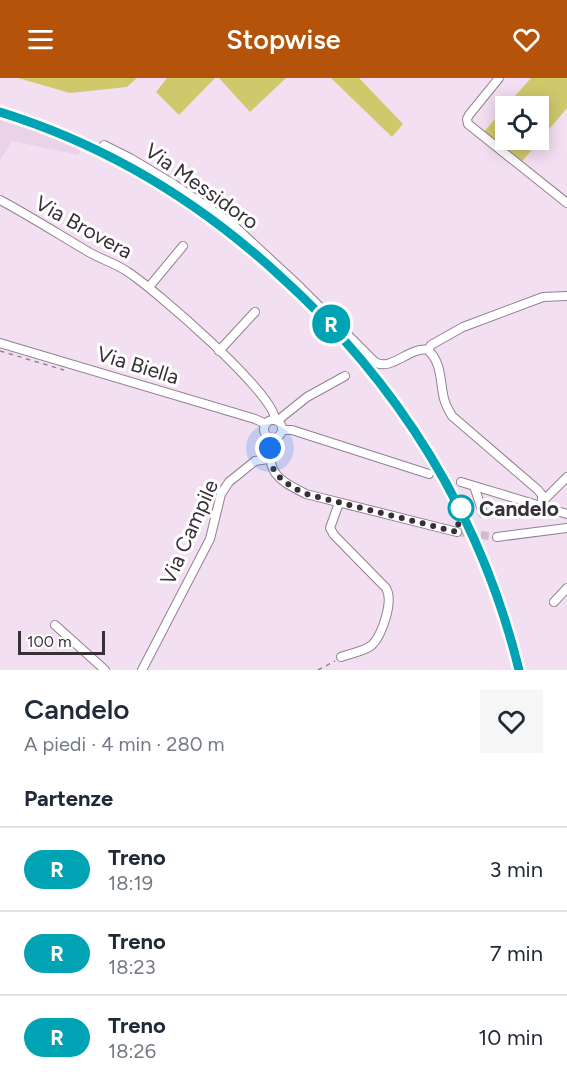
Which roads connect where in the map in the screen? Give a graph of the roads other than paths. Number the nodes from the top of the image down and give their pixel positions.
1 (499, 78) edge
2 (104, 145) dead end
3 (0, 200) edge
4 (567, 203) edge
5 (183, 246) dead end
6 (149, 287) junction
7 (567, 296) edge
8 (255, 312) dead end
9 (0, 343) edge
10 (428, 350) junction
11 (219, 351) junction
12 (345, 376) dead end
13 (276, 421) junction
14 (266, 424) junction
15 (282, 430) junction
16 (271, 438) junction
17 (268, 459) junction
18 (429, 474) dead end
19 (567, 477) edge
20 (461, 483) dead end
21 (474, 486) junction
22 (339, 503) junction
23 (541, 503) junction
24 (483, 513) dead end
25 (567, 514) edge
26 (567, 528) edge
27 (457, 532) tunnel mouth
28 (497, 537) tunnel mouth
29 (567, 588) edge
30 (554, 602) dead end
31 (55, 624) dead end
32 (341, 657) road end
33 (105, 670) edge
34 (142, 670) edge

1 - 4 street
2 - 10 street, Via Messidoro
3 - 6 street, Via Brovera
5 - 6 street
6 - 11 street, Via Brovera
7 - 10 street, Via Messidoro
8 - 11 street
9 - 14 street, Via Biella
10 - 23 street
11 - 13 street, Via Brovera
12 - 13 street
13 - 14 street
13 - 15 street
14 - 16 street
15 - 16 street
15 - 18 street
16 - 17 street
17 - 22 street
17 - 34 street, Via Campile
19 - 23 street
20 - 21 street
21 - 23 street
21 - 24 street
22 - 27 street
22 - 32 street
23 - 25 street
26 - 28 street
29 - 30 street
31 - 33 street

